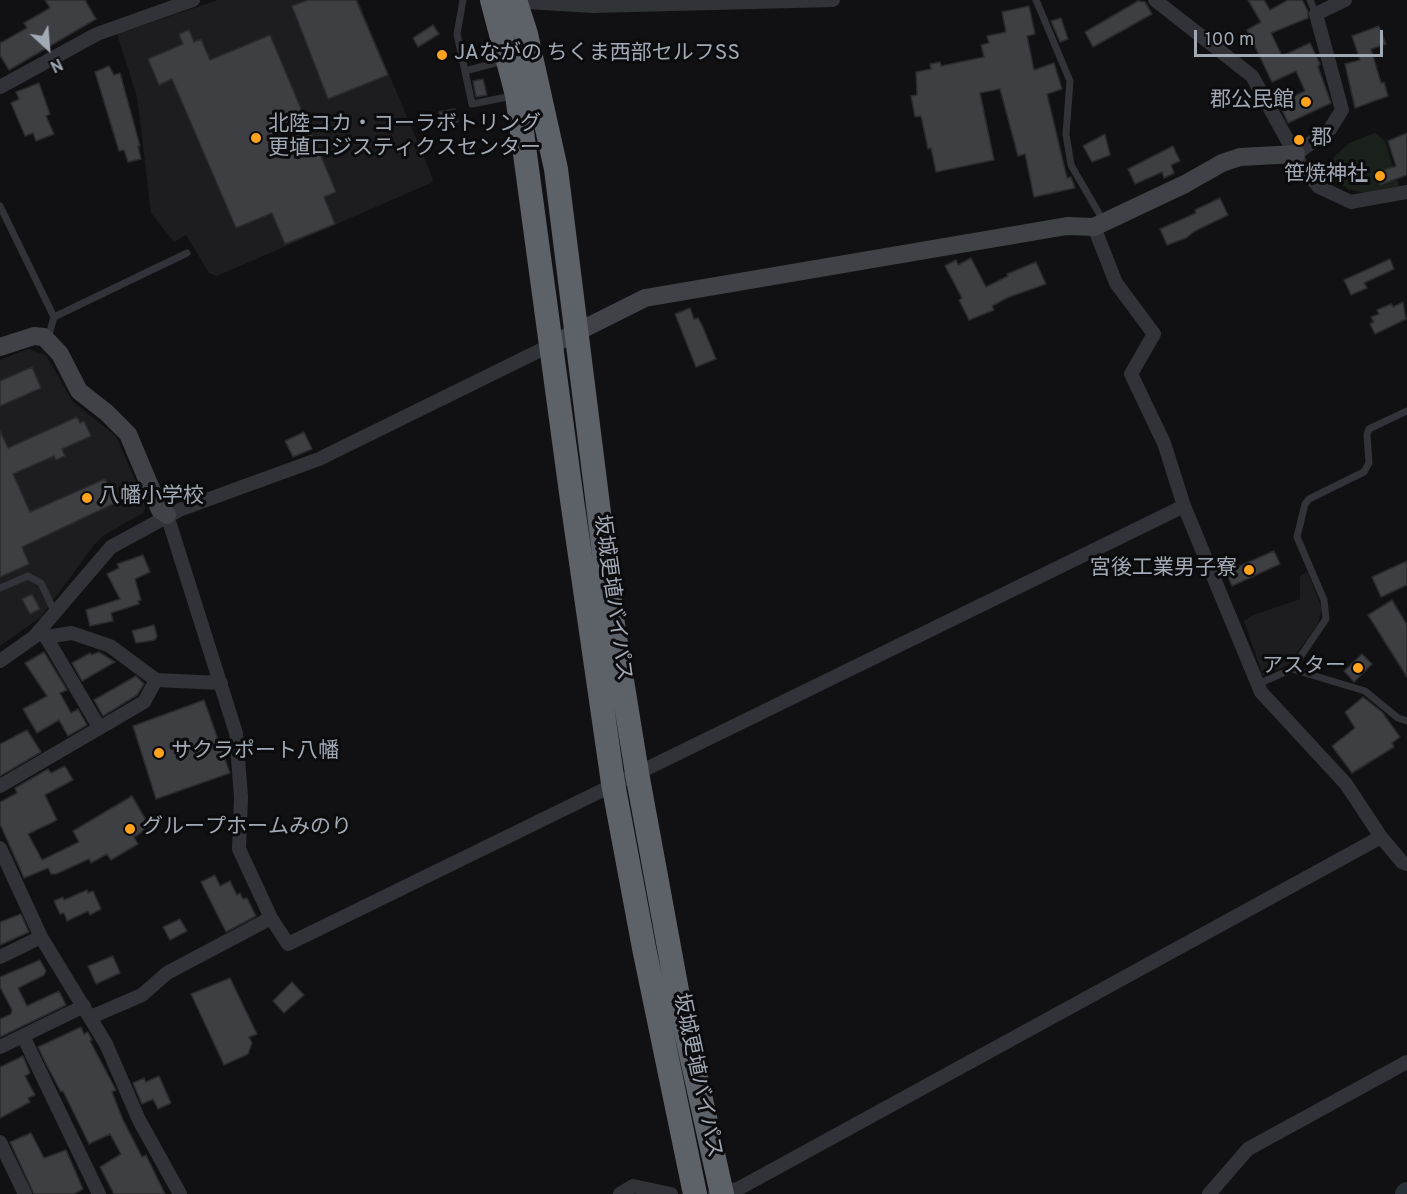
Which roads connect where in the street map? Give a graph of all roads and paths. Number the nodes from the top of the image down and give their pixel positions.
1 (193, 0) edge
2 (464, 0) edge
3 (492, 0) edge
4 (513, 0) edge
5 (833, 0) edge
6 (1036, 0) edge
7 (1155, 0) edge
8 (1310, 0) edge
9 (1345, 0) edge
10 (1316, 14) junction
11 (509, 59) junction
12 (465, 71) junction
13 (0, 87) edge
14 (517, 95) junction
15 (1296, 154) junction
16 (1407, 192) edge
17 (0, 206) edge
18 (1099, 224) junction
19 (187, 253) dead end
20 (54, 317) junction
21 (576, 332) junction
22 (44, 337) junction
23 (553, 344) junction
24 (1, 347) edge
25 (1407, 411) edge
26 (1184, 506) junction
27 (167, 515) junction
28 (0, 588) edge
29 (55, 612) junction
30 (42, 635) junction
31 (0, 661) edge
32 (1292, 669) junction
33 (156, 680) junction
34 (221, 682) junction
35 (1257, 685) junction
36 (1407, 721) edge
37 (99, 727) junction
38 (637, 773) junction
39 (614, 783) junction
40 (0, 786) edge
41 (1381, 837) junction
42 (0, 848) edge
43 (1407, 864) edge
44 (271, 918) junction
45 (41, 937) junction
46 (0, 957) edge
47 (87, 1012) junction
48 (23, 1036) junction
49 (0, 1047) edge
50 (1407, 1062) edge
51 (0, 1142) edge
52 (20, 1192) edge
53 (718, 1193) edge
54 (99, 1194) edge
55 (180, 1194) edge
56 (620, 1194) edge
57 (671, 1194) edge
58 (695, 1194) edge
59 (1209, 1194) edge

1 - 13 street
2 - 12 lane
3 - 11 highway, 坂城更埴バイパス
4 - 5 street
4 - 21 highway, 坂城更埴バイパス
6 - 18 lane
7 - 15 street
8 - 10 lane
9 - 10 street
10 - 15 street
11 - 12 lane
11 - 14 highway, 坂城更埴バイパス
12 - 14 lane
14 - 23 highway, 坂城更埴バイパス
15 - 16 street
15 - 18 street
17 - 20 lane
18 - 21 street
18 - 26 street
19 - 20 lane
20 - 22 lane
21 - 23 street
21 - 38 highway, 坂城更埴バイパス
22 - 24 street
22 - 27 street
23 - 27 street
23 - 39 highway, 坂城更埴バイパス
25 - 32 lane
26 - 35 street
26 - 38 street
27 - 29 street
27 - 34 street
28 - 29 lane
29 - 30 street
30 - 31 street
30 - 33 street
30 - 37 street
32 - 35 lane
32 - 36 lane
33 - 34 street
33 - 37 street
34 - 44 street
35 - 41 street
37 - 40 street
38 - 39 street
38 - 53 highway, 坂城更埴バイパス
39 - 44 street
39 - 58 highway, 坂城更埴バイパス
41 - 43 street
41 - 53 street
42 - 45 street
44 - 47 street
45 - 46 street
45 - 47 street
47 - 48 street
47 - 55 street
48 - 49 street
48 - 54 street
50 - 59 street
51 - 52 street
56 - 57 street

